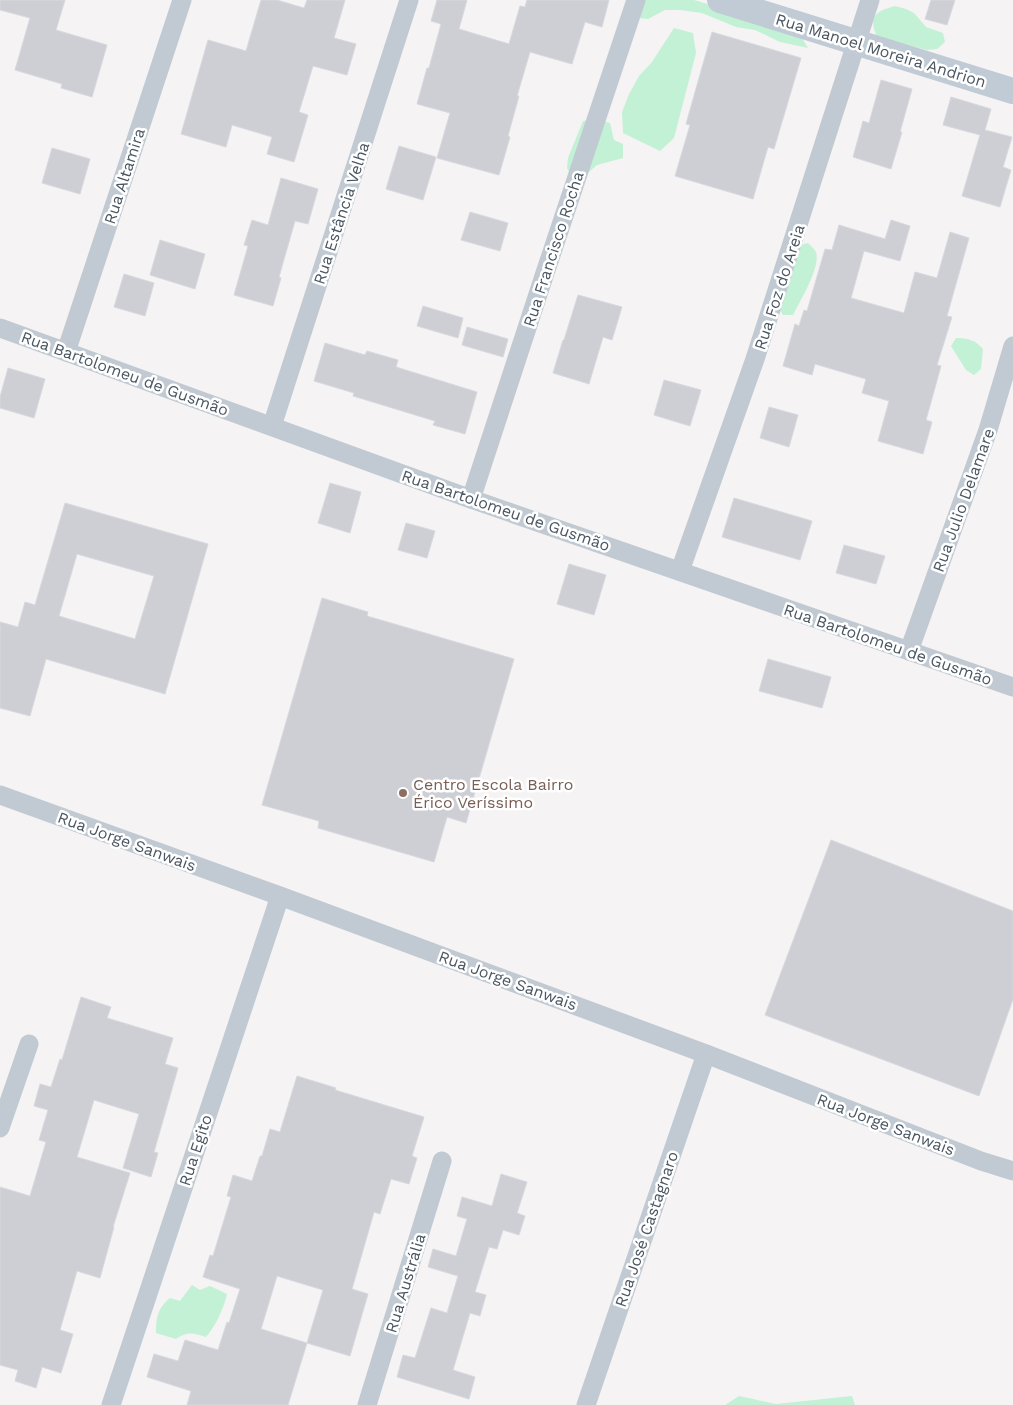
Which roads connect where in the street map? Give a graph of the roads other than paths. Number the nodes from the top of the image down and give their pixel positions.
1 (182, 0) edge
2 (409, 0) edge
3 (636, 0) edge
4 (720, 0) edge
5 (870, 0) edge
6 (857, 43) junction
7 (1013, 91) edge
8 (0, 328) edge
9 (1013, 346) edge
10 (66, 352) junction
11 (272, 426) junction
12 (471, 499) junction
13 (680, 571) junction
14 (909, 652) junction
15 (1013, 687) edge
16 (0, 795) edge
17 (280, 896) junction
18 (29, 1044) dead end
19 (706, 1054) junction
20 (0, 1128) edge
21 (442, 1161) dead end
22 (1013, 1172) edge
23 (111, 1405) edge
24 (367, 1405) edge
25 (586, 1405) edge

1 - 10 street, Rua Altamira
2 - 11 street, Rua Estância Velha
3 - 12 street, Rua Francisco Rocha
4 - 6 street, Rua Manoel Moreira Andrion
5 - 6 street, Rua Foz do Areia
6 - 7 street, Rua Manoel Moreira Andrion
6 - 13 street, Rua Foz do Areia
8 - 10 street, Rua Bartolomeu de Gusmão
9 - 14 street, Rua Julio Delamare
10 - 11 street, Rua Bartolomeu de Gusmão
11 - 12 street, Rua Bartolomeu de Gusmão
12 - 13 street, Rua Bartolomeu de Gusmão
13 - 14 street, Rua Bartolomeu de Gusmão
14 - 15 street, Rua Bartolomeu de Gusmão
16 - 17 street, Rua Jorge Sanwais
17 - 19 street, Rua Jorge Sanwais
17 - 23 street, Rua Egito
18 - 20 street
19 - 22 street, Rua Jorge Sanwais
19 - 25 street, Rua José Castagnaro
21 - 24 street, Rua Austrália

